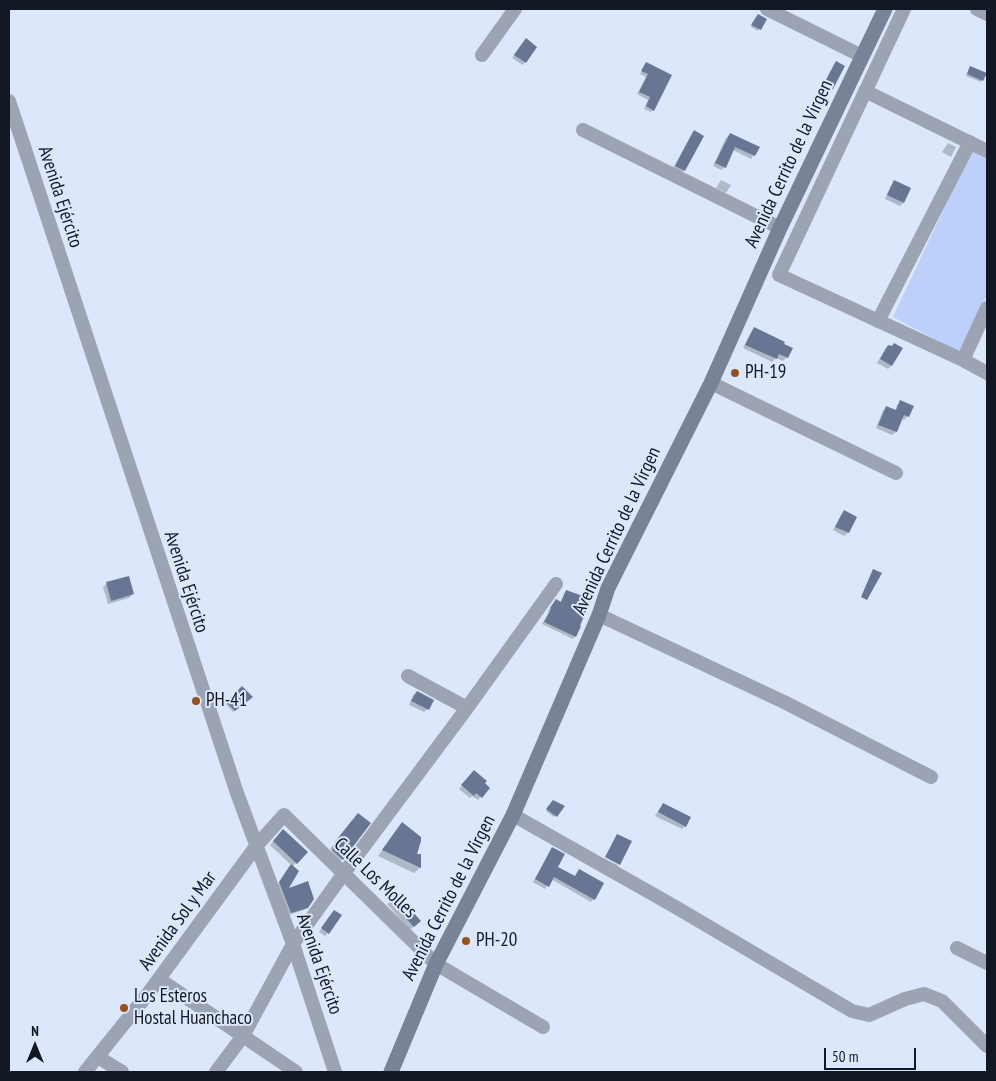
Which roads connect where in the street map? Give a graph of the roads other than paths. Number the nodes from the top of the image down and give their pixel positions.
1 (515, 9) edge
2 (767, 9) edge
3 (885, 9) edge
4 (904, 9) edge
5 (977, 9) edge
6 (987, 14) edge
7 (482, 55) dead end
8 (862, 56) junction
9 (865, 91) junction
10 (9, 101) edge
11 (583, 130) dead end
12 (970, 142) junction
13 (987, 151) edge
14 (780, 228) junction
15 (987, 308) edge
16 (878, 321) junction
17 (962, 360) junction
18 (987, 373) edge
19 (711, 383) junction
20 (896, 473) dead end
21 (556, 584) dead end
22 (599, 615) junction
23 (408, 676) dead end
24 (467, 708) junction
25 (931, 777) dead end
26 (284, 815) joint
27 (513, 815) junction
28 (256, 845) junction
29 (344, 873) junction
30 (293, 944) junction
31 (957, 948) dead end
32 (987, 963) edge
33 (436, 964) junction
34 (159, 979) junction
35 (543, 1027) dead end
36 (243, 1036) junction
37 (987, 1046) edge
38 (98, 1056) junction
39 (85, 1072) edge
40 (122, 1072) edge
41 (216, 1072) edge
42 (296, 1072) edge
43 (334, 1072) edge
44 (391, 1072) edge

1 - 7 street
2 - 8 street
3 - 8 street, Avenida Cerrito de la Virgen
4 - 9 street
5 - 6 street
8 - 14 street, Avenida Cerrito de la Virgen
9 - 12 street
9 - 16 street
10 - 28 street, Avenida Ejército
11 - 14 street
12 - 13 street
12 - 16 street
14 - 19 street, Avenida Cerrito de la Virgen
15 - 17 street
16 - 17 street
17 - 18 street
19 - 20 street
19 - 22 street, Avenida Cerrito de la Virgen
21 - 24 street
22 - 25 street
22 - 27 street, Avenida Cerrito de la Virgen
23 - 24 street
24 - 29 street
26 - 28 street, Avenida Sol y Mar
26 - 29 street, Calle Los Molles
27 - 33 street, Avenida Cerrito de la Virgen
27 - 37 street
28 - 30 street, Avenida Ejército
28 - 34 street, Avenida Sol y Mar
29 - 30 street
29 - 33 street, Calle Los Molles
30 - 36 street
30 - 43 street, Avenida Ejército
31 - 32 street
33 - 35 street, Calle Los Molles
33 - 44 street, Avenida Cerrito de la Virgen
34 - 36 street
34 - 38 street, Avenida Sol y Mar
36 - 41 street
36 - 42 street
38 - 39 street, Avenida Sol y Mar
38 - 40 street

